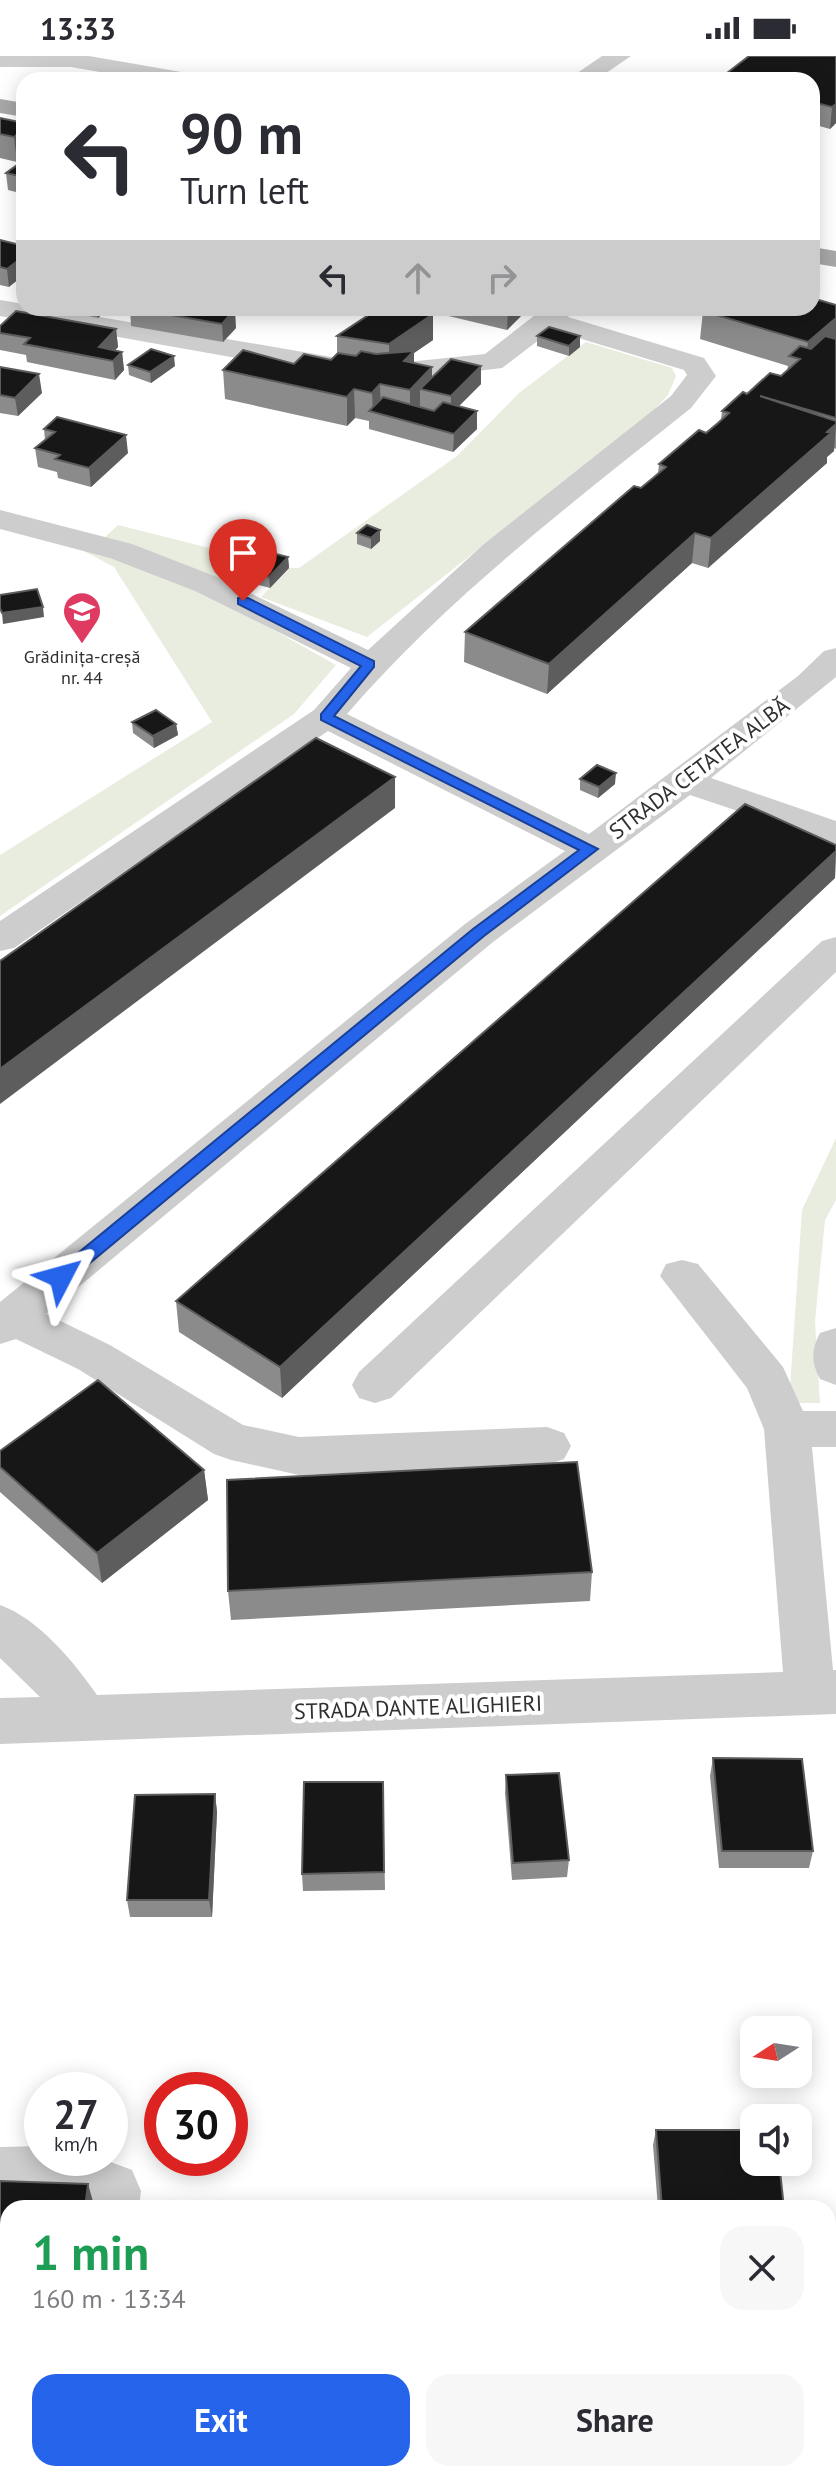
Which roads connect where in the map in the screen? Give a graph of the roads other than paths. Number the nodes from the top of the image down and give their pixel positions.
1 (619, 56) edge
2 (73, 58) edge
3 (0, 60) edge
4 (146, 72) edge
5 (592, 72) edge
6 (46, 316) edge
7 (552, 316) edge
8 (561, 316) edge
9 (0, 519) edge
10 (369, 664) junction
11 (827, 678) edge
12 (326, 717) junction
13 (685, 781) junction
14 (836, 833) edge
15 (590, 849) junction
16 (0, 939) edge
17 (836, 950) edge
18 (682, 1276) dead end
19 (6, 1322) edge
20 (836, 1345) edge
21 (836, 1367) edge
22 (375, 1385) dead end
23 (787, 1429) junction
24 (836, 1429) edge
25 (547, 1446) dead end
26 (0, 1626) edge
27 (823, 1692) edge
28 (85, 1720) junction
29 (0, 1721) edge
30 (0, 2177) edge
31 (110, 2200) edge

1 - 5 street
2 - 3 street
2 - 4 street
6 - 7 street
8 - 10 street
9 - 10 street
10 - 12 street
11 - 13 street, STRADA CETATEA ALBĂ
12 - 15 street
12 - 16 street
13 - 14 street
13 - 15 street, STRADA CETATEA ALBĂ
15 - 19 street, STRADA CETATEA ALBĂ
17 - 22 street
18 - 23 street
19 - 25 street
20 - 21 street
23 - 24 street
23 - 27 street
26 - 28 street
27 - 28 street, STRADA DANTE ALIGHIERI
28 - 29 street, STRADA DANTE ALIGHIERI
30 - 31 street

